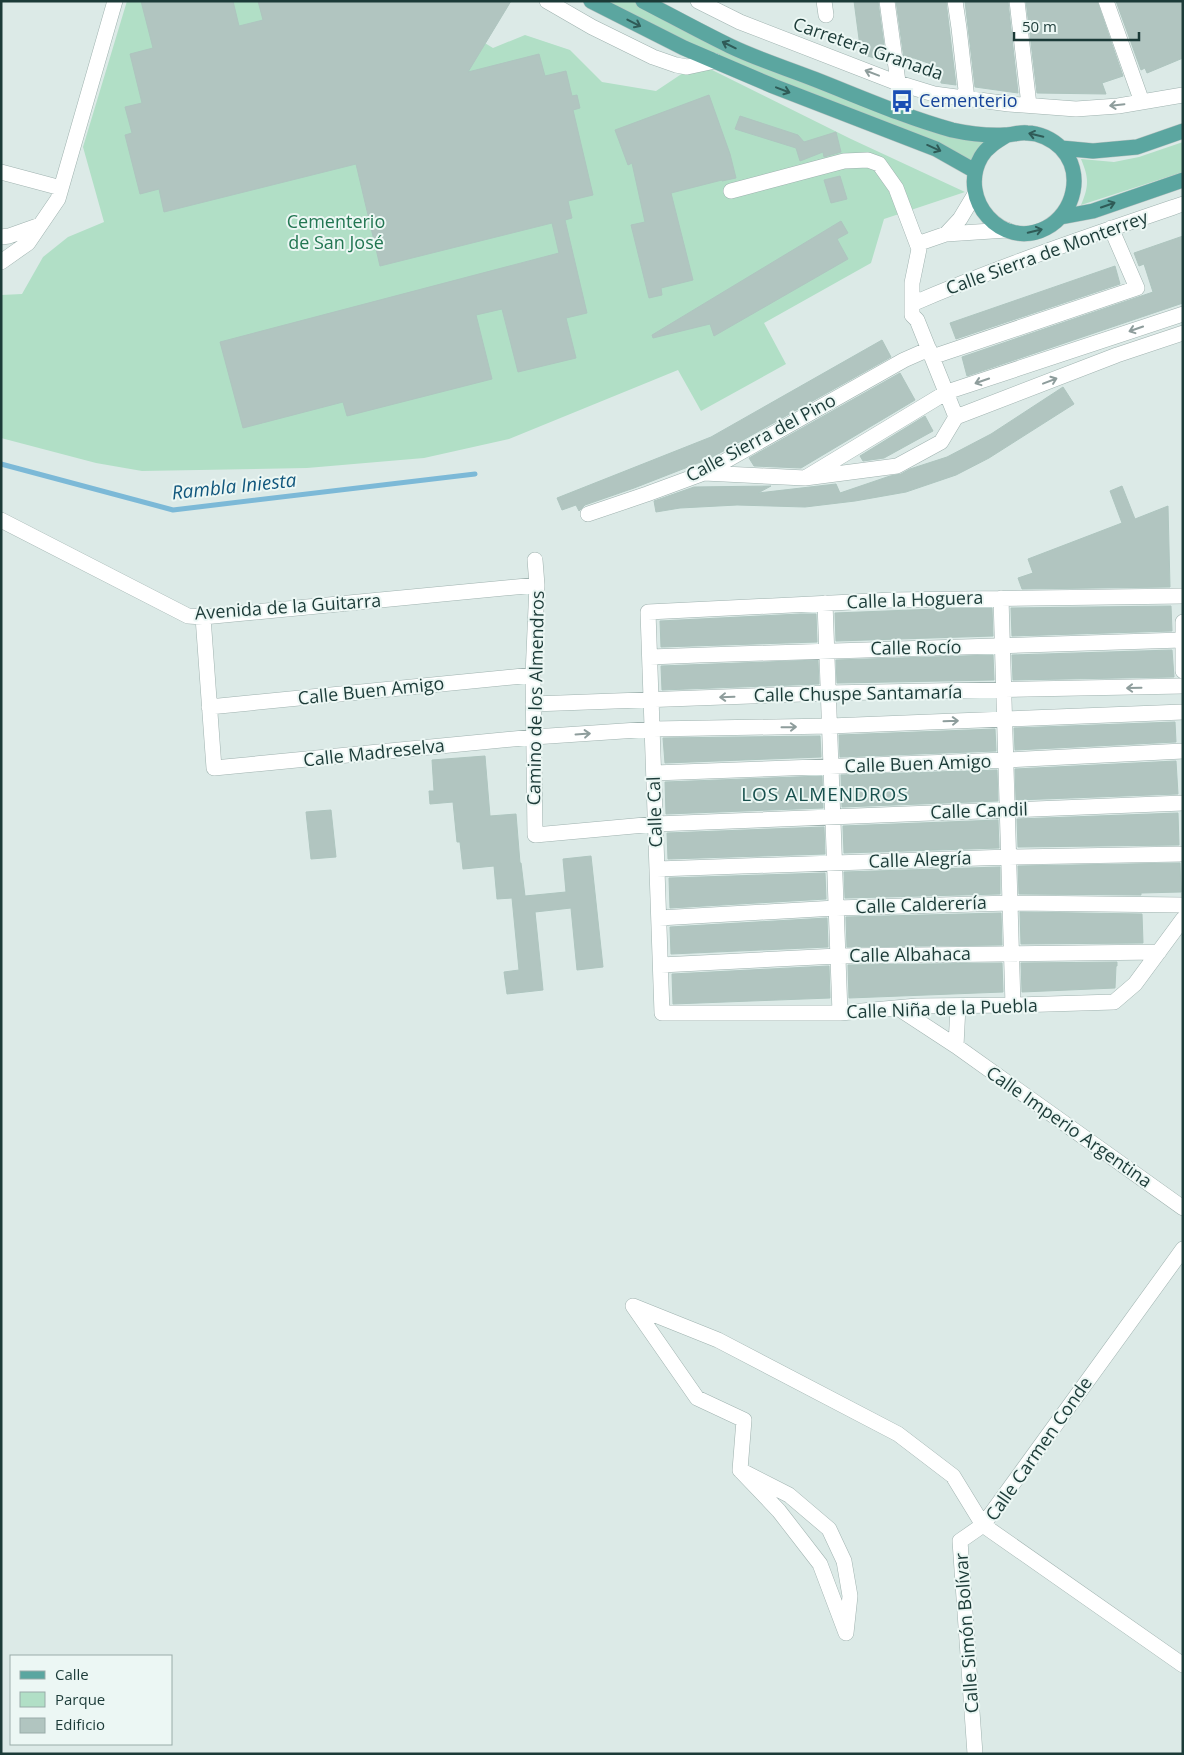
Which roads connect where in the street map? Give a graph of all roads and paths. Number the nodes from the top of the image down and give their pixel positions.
1 (115, 1) edge
2 (548, 1) edge
3 (591, 1) edge
4 (643, 1) edge
5 (698, 1) edge
6 (887, 1) edge
7 (955, 1) edge
8 (1017, 1) edge
9 (1106, 1) edge
10 (718, 6) edge
11 (715, 61) junction
12 (898, 82) junction
13 (1183, 95) edge
14 (967, 99) junction
15 (1142, 102) junction
16 (1029, 106) junction
17 (1183, 131) edge
18 (1007, 135) junction
19 (1061, 148) junction
20 (975, 171) junction
21 (1, 172) edge
22 (1183, 180) edge
23 (62, 188) junction
24 (731, 191) dead end
25 (975, 194) junction
26 (1183, 204) edge
27 (1061, 217) junction
28 (40, 225) junction
29 (1111, 228) junction
30 (1007, 230) junction
31 (946, 234) junction
32 (1, 237) edge
33 (917, 244) junction
34 (1, 262) edge
35 (912, 304) junction
36 (1183, 314) edge
37 (1183, 332) edge
38 (930, 353) junction
39 (947, 392) junction
40 (956, 417) junction
41 (704, 473) junction
42 (805, 478) junction
43 (588, 514) dead end
44 (1, 520) edge
45 (535, 560) dead end
46 (537, 585) junction
47 (1183, 596) edge
48 (1001, 598) junction
49 (825, 603) junction
50 (648, 612) joint
51 (203, 617) junction
52 (1183, 622) edge
53 (1182, 640) edge
54 (1002, 646) junction
55 (827, 650) junction
56 (650, 657) junction
57 (1183, 671) edge
58 (533, 675) junction
59 (1183, 686) edge
60 (1004, 691) junction
61 (828, 693) junction
62 (651, 700) junction
63 (533, 704) junction
64 (209, 707) junction
65 (1183, 712) edge
66 (1004, 719) junction
67 (830, 726) junction
68 (652, 729) junction
69 (534, 737) junction
70 (1183, 752) edge
71 (1006, 760) junction
72 (831, 767) junction
73 (654, 773) junction
74 (1183, 803) edge
75 (1007, 810) junction
76 (833, 817) junction
77 (656, 824) junction
78 (535, 835) joint
79 (1183, 854) edge
80 (1009, 857) junction
81 (835, 864) junction
82 (657, 869) junction
83 (1010, 903) junction
84 (1183, 906) edge
85 (836, 908) junction
86 (659, 918) junction
87 (1183, 919) edge
88 (1159, 952) junction
89 (1012, 954) junction
90 (838, 956) junction
91 (661, 965) junction
92 (1013, 1005) junction
93 (958, 1006) junction
94 (898, 1008) junction
95 (662, 1013) joint
96 (840, 1013) junction
97 (956, 1046) junction
98 (1183, 1208) edge
99 (1183, 1249) edge
100 (740, 1470) junction
101 (984, 1525) junction
102 (1183, 1665) edge
103 (975, 1754) edge

1 - 23 street
2 - 11 street
3 -> 11 main road
18 -> 4 main road
5 - 10 street, Carretera Granada
6 - 12 street
7 - 14 street
8 - 16 street
9 - 15 street
12 -> 10 street, Carretera Granada
11 -> 20 main road
12 - 14 street, Carretera Granada
13 - 15 street, Carretera Granada
14 - 16 street, Carretera Granada
15 -> 16 street, Carretera Granada
17 - 19 main road
19 -> 18 main road
18 - 20 main road
19 - 27 main road
20 - 25 main road
21 - 23 street
27 -> 22 main road
23 - 28 street
24 - 33 street
25 - 30 main road
25 - 31 street
26 - 29 street, Calle Sierra de Monterrey
30 -> 27 main road
28 - 32 street
28 - 34 street
29 - 35 street, Calle Sierra de Monterrey
29 - 38 street, Calle Sierra del Pino
30 - 31 street
31 - 33 street
33 - 35 street
35 - 38 street
36 -> 39 street
40 -> 37 street
38 - 39 street
38 - 41 street, Calle Sierra del Pino
39 - 40 street
39 - 42 street
40 - 42 street
41 - 42 street
41 - 43 street, Calle Sierra del Pino
44 - 51 street, Avenida de la Guitarra
45 - 46 street, Camino de los Almendros
46 - 51 street, Avenida de la Guitarra
46 - 58 street, Camino de los Almendros
47 - 48 street, Calle la Hoguera
48 - 49 street, Calle la Hoguera
48 - 54 street
49 - 50 street, Calle la Hoguera
49 - 55 street
50 - 56 street, Calle Cal
51 - 64 street
52 - 53 street
53 - 54 street, Calle Rocío
53 - 57 street
54 - 55 street, Calle Rocío
54 - 60 street
55 - 56 street, Calle Rocío
55 - 61 street
56 - 62 street, Calle Cal
58 - 63 street, Camino de los Almendros
58 - 64 street, Calle Buen Amigo
59 -> 60 street, Calle Chuspe Santamaría
60 - 61 street, Calle Chuspe Santamaría
60 - 66 street
61 -> 62 street, Calle Chuspe Santamaría
61 - 67 street
62 - 63 street, Calle Chuspe Santamaría
62 - 68 street, Calle Cal
63 - 69 street, Camino de los Almendros
64 - 69 street, Calle Madreselva
65 - 66 street, Calle Chuspe Santamaría
67 -> 66 street, Calle Chuspe Santamaría
66 - 71 street
68 -> 67 street, Calle Chuspe Santamaría
67 - 72 street
69 -> 68 street, Calle Chuspe Santamaría
68 - 73 street, Calle Cal
69 - 78 street, Camino de los Almendros
70 - 71 street, Calle Buen Amigo
71 - 72 street, Calle Buen Amigo
71 - 75 street
72 - 73 street, Calle Buen Amigo
72 - 76 street
73 - 77 street, Calle Cal
74 - 75 street, Calle Candil
75 - 76 street, Calle Candil
75 - 80 street
76 - 77 street, Calle Candil
76 - 81 street
77 - 78 street, Calle Candil
77 - 82 street, Calle Cal
79 - 80 street, Calle Alegría
80 - 81 street, Calle Alegría
80 - 83 street
81 - 82 street, Calle Alegría
81 - 85 street
82 - 86 street, Calle Cal
83 - 84 street, Calle Calderería
83 - 85 street, Calle Calderería
83 - 89 street
85 - 86 street, Calle Calderería
85 - 90 street
86 - 91 street, Calle Cal
87 - 88 street, Calle Niña de la Puebla
88 - 89 street, Calle Albahaca
88 - 92 street, Calle Niña de la Puebla
89 - 90 street, Calle Albahaca
89 - 92 street
90 - 91 street, Calle Albahaca
90 - 96 street
91 - 95 street, Calle Cal
92 - 93 street, Calle Niña de la Puebla
93 - 94 street, Calle Niña de la Puebla
93 - 97 street
94 - 96 street, Calle Niña de la Puebla
94 - 97 street, Calle Imperio Argentina
95 - 96 street, Calle Niña de la Puebla
97 - 98 street, Calle Imperio Argentina
99 - 101 street, Calle Carmen Conde
100 - 100 street
100 - 101 street
101 - 102 street, Calle Carmen Conde
101 - 103 street, Calle Simón Bolívar

